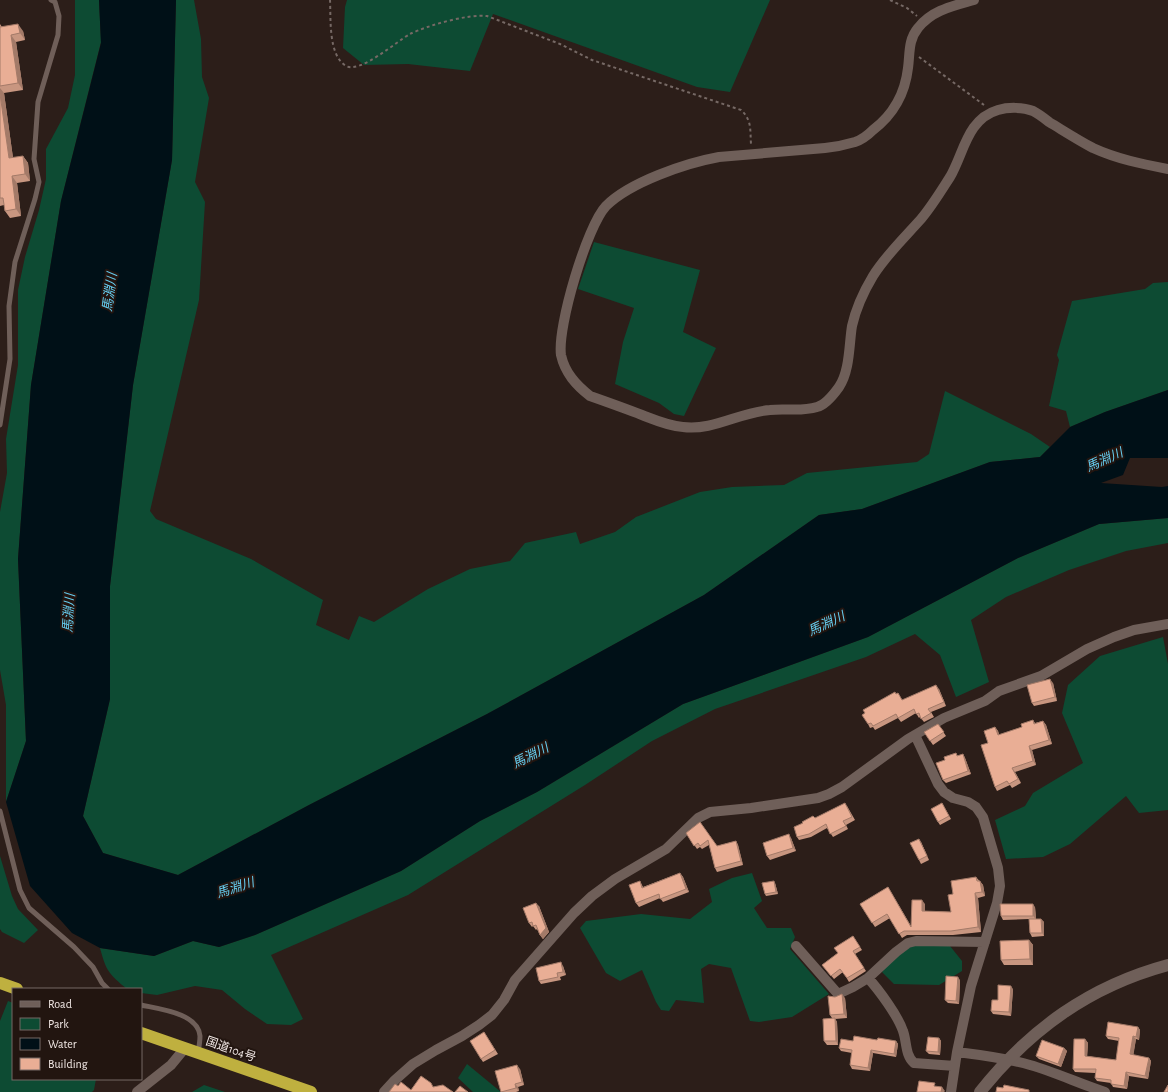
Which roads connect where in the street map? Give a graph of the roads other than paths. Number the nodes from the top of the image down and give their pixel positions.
1 (51, 0) edge
2 (974, 0) edge
3 (1168, 169) edge
4 (0, 424) edge
5 (1168, 624) edge
6 (915, 735) junction
7 (0, 810) edge
8 (985, 942) junction
9 (796, 946) dead end
10 (1168, 965) edge
11 (868, 978) junction
12 (0, 983) edge
13 (14, 988) edge
14 (107, 988) edge
15 (142, 1005) edge
16 (142, 1033) edge
17 (185, 1048) junction
18 (957, 1052) junction
19 (198, 1053) junction
20 (1008, 1059) junction
21 (955, 1066) junction
22 (137, 1092) edge
23 (312, 1092) edge
24 (384, 1092) edge
25 (951, 1092) edge
26 (980, 1092) edge
27 (1105, 1092) edge

1 - 4 lane
2 - 3 street
5 - 6 street
6 - 8 street
6 - 24 street
7 - 14 lane
8 - 11 street
8 - 18 street
9 - 11 street
10 - 20 main road
11 - 21 street
12 - 13 highway
15 - 19 lane
16 - 17 highway, 国道104号
17 - 19 highway, 国道104号
17 - 22 street
18 - 20 street
18 - 21 street
19 - 23 highway, 国道104号
20 - 26 main road
20 - 27 street
21 - 25 street

